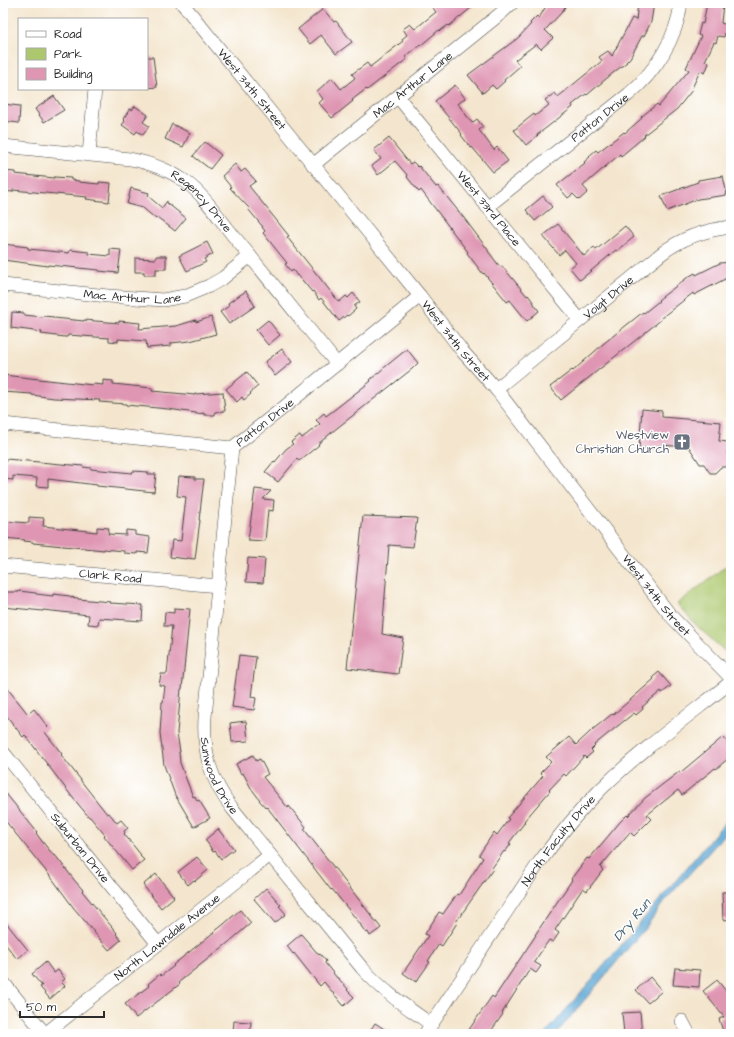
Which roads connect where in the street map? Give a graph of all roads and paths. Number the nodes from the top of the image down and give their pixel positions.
1 (182, 3) edge
2 (512, 3) edge
3 (681, 3) edge
4 (95, 90) edge
5 (398, 97) junction
6 (3, 146) edge
7 (89, 154) junction
8 (313, 165) junction
9 (487, 207) junction
10 (731, 227) edge
11 (250, 256) junction
12 (3, 285) edge
13 (420, 296) junction
14 (580, 320) junction
15 (337, 364) junction
16 (496, 389) junction
17 (3, 424) edge
18 (232, 448) junction
19 (3, 566) edge
20 (218, 586) junction
21 (731, 678) edge
22 (731, 682) edge
23 (3, 752) edge
24 (270, 855) junction
25 (158, 944) junction
26 (3, 982) edge
27 (682, 1022) dead end
28 (428, 1029) edge
29 (45, 1034) edge
30 (688, 1034) edge

1 - 8 street, West 34th Street
2 - 5 street, Mac Arthur Lane
3 - 9 street, Patton Drive
4 - 7 street
5 - 8 street, Mac Arthur Lane
5 - 9 street, West 33rd Place
6 - 7 street, Regency Drive
7 - 11 street, Regency Drive
8 - 13 street, West 34th Street
9 - 14 street, West 33rd Place
10 - 14 street, Voigt Drive
11 - 12 street, Mac Arthur Lane
11 - 15 street, Regency Drive
13 - 15 street, Patton Drive
13 - 16 street, West 34th Street
14 - 16 street, Voigt Drive
15 - 18 street, Patton Drive
16 - 21 street, West 34th Street
17 - 18 street, Patton Drive
18 - 20 street, Sunwood Drive
19 - 20 street, Clark Road
20 - 24 street, Sunwood Drive
22 - 28 street, North Faculty Drive
23 - 25 street, Suburban Drive
24 - 25 street, North Lawndale Avenue
24 - 28 street, Sunwood Drive
25 - 29 street, North Lawndale Avenue
26 - 29 street
27 - 30 street

